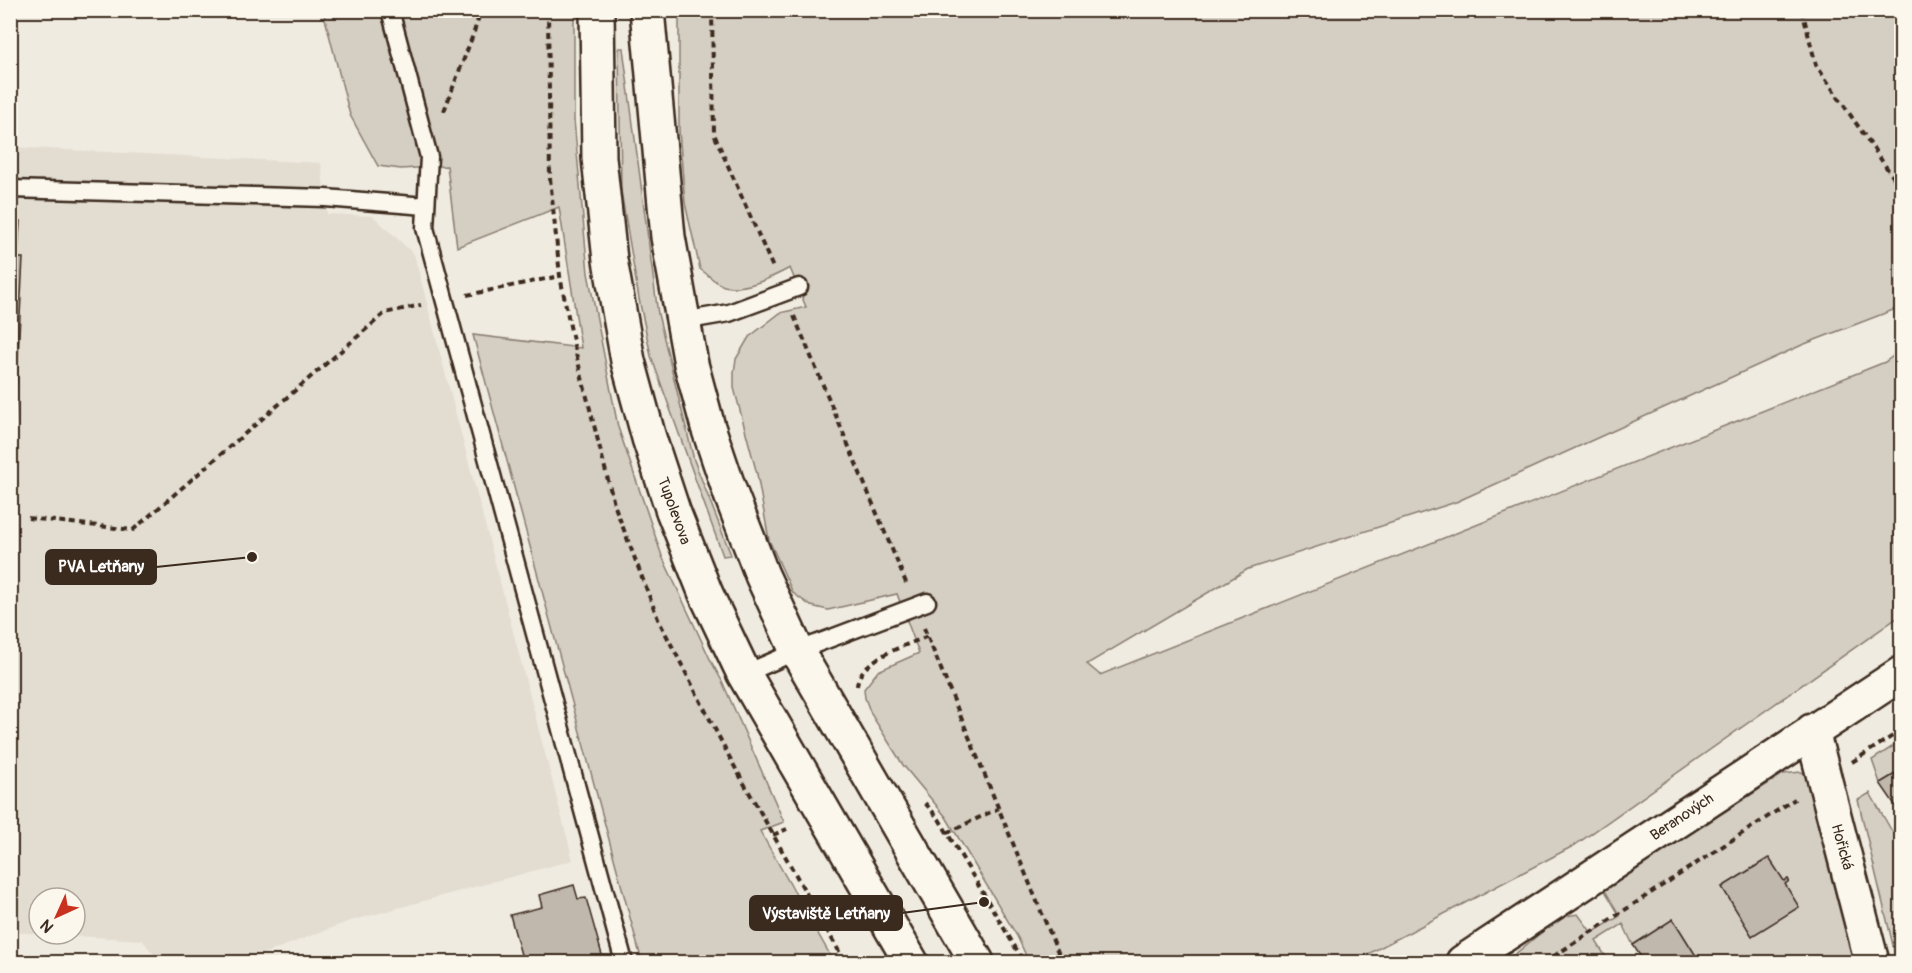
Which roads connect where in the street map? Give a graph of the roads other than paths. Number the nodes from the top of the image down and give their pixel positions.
1 (390, 10) edge
2 (597, 10) edge
3 (647, 10) edge
4 (661, 10) edge
5 (660, 137) junction
6 (10, 189) edge
7 (426, 206) junction
8 (799, 287) dead end
9 (684, 321) junction
10 (927, 602) dead end
11 (797, 651) junction
12 (1902, 673) edge
13 (744, 674) junction
14 (1812, 731) junction
15 (624, 963) edge
16 (911, 963) edge
17 (977, 963) edge
18 (1463, 963) edge
19 (1872, 963) edge

1 - 7 lane
2 - 13 main road, Tupolevova
3 - 5 main road
4 - 5 main road
5 - 9 main road
6 - 7 lane
7 - 15 lane
8 - 9 lane
9 - 11 main road
10 - 11 lane
11 - 13 lane
11 - 17 main road
12 - 14 main road, Beranových
13 - 16 main road, Tupolevova
14 - 18 main road, Beranových
14 - 19 main road, Hořická

